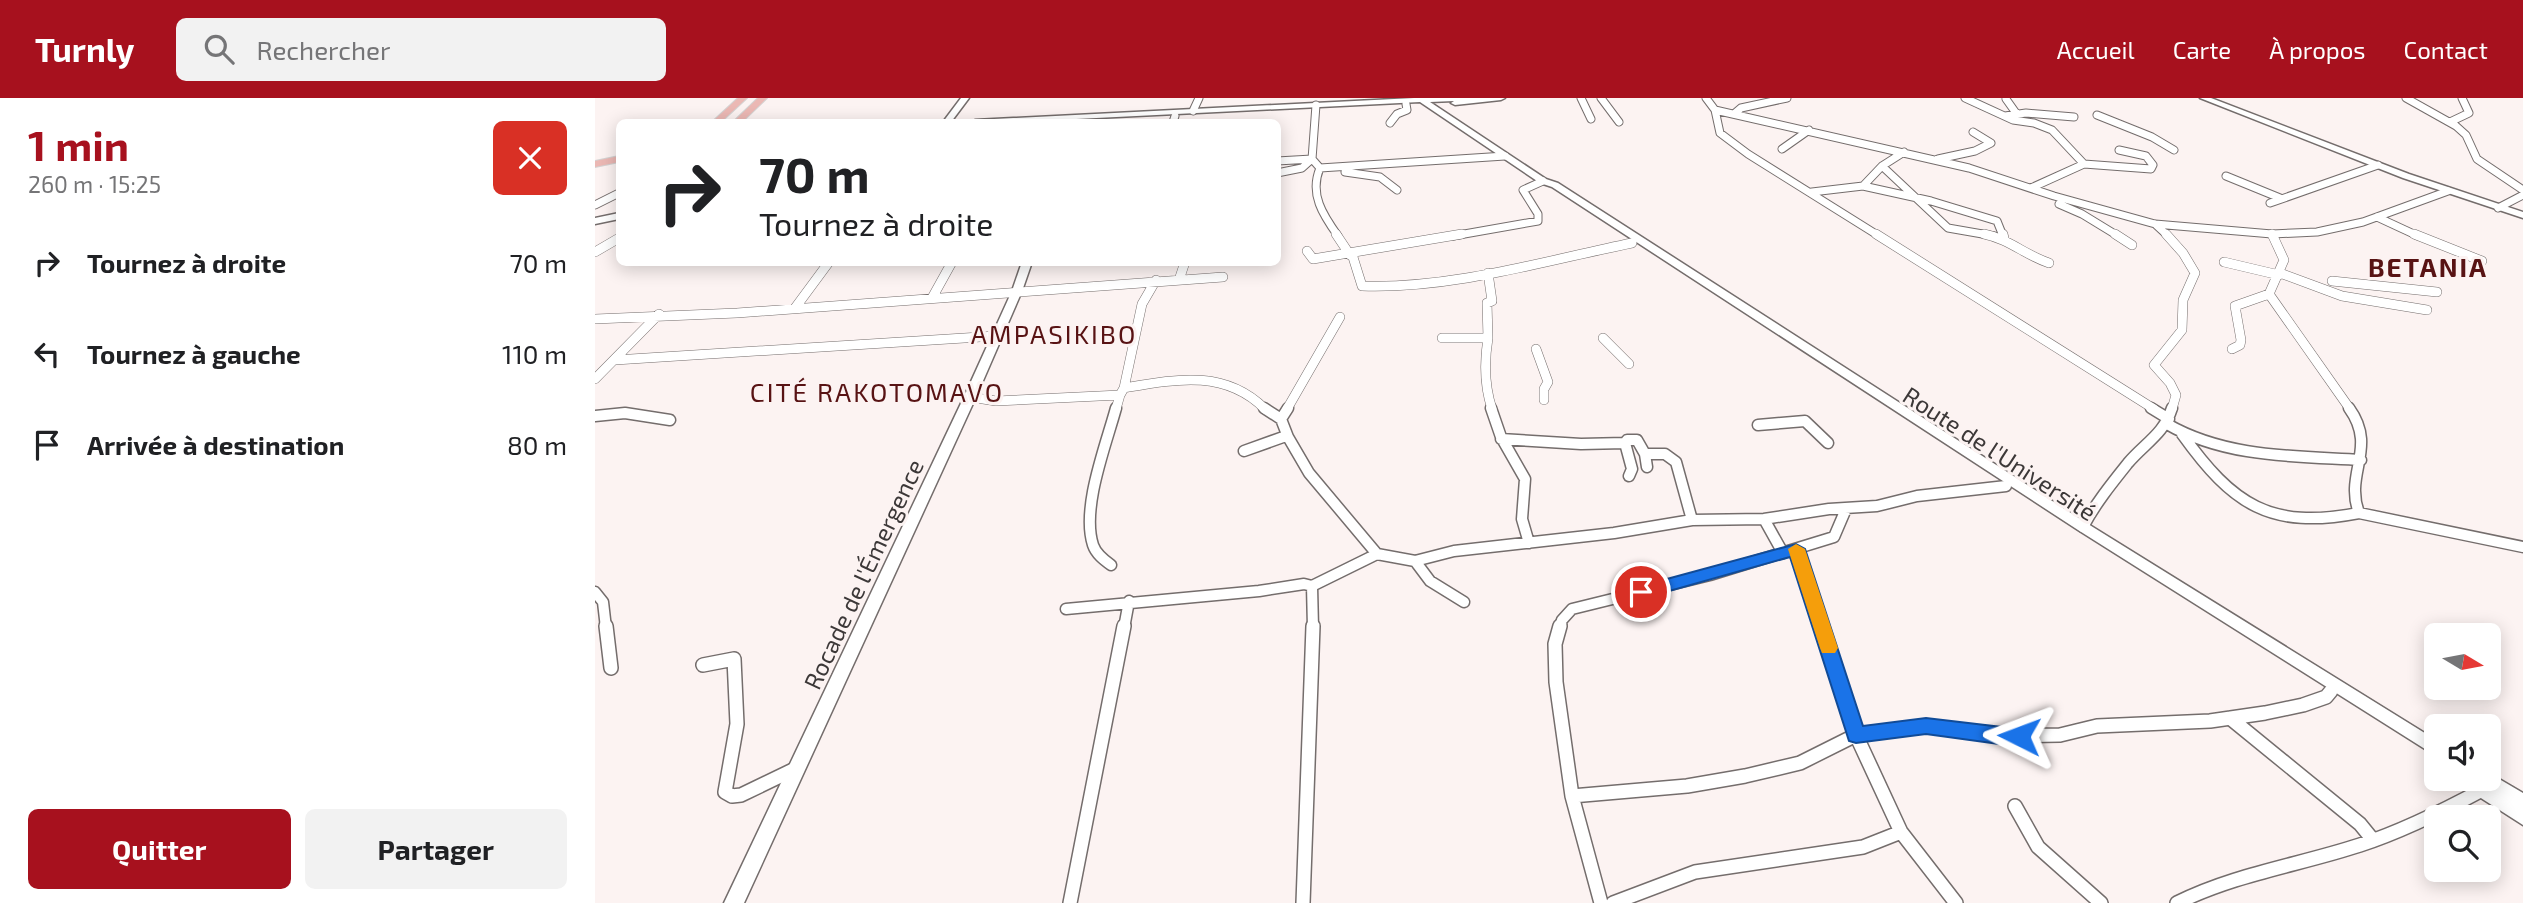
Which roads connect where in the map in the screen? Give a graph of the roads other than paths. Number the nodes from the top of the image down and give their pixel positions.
1 (743, 98) edge
2 (762, 98) edge
3 (965, 98) edge
4 (1199, 98) edge
5 (1463, 98) edge
6 (1501, 98) edge
7 (1581, 98) edge
8 (1601, 98) edge
9 (1706, 98) edge
10 (1787, 98) edge
11 (1965, 98) edge
12 (2204, 98) edge
13 (2406, 98) edge
14 (2462, 98) edge
15 (2006, 99) edge
16 (1422, 101) edge
17 (1406, 104) junction
18 (1316, 106) junction
19 (1715, 110) junction
20 (1193, 111) junction
21 (2016, 113) junction
22 (1734, 114) junction
23 (2097, 115) dead end
24 (2005, 116) junction
25 (2074, 117) dead end
26 (719, 119) edge
27 (740, 119) edge
28 (949, 119) edge
29 (1098, 119) edge
30 (1174, 119) edge
31 (1591, 119) dead end
32 (1619, 122) dead end
33 (2450, 122) junction
34 (1390, 123) dead end
35 (1809, 130) junction
36 (1973, 132) dead end
37 (1782, 149) dead end
38 (2119, 150) dead end
39 (1904, 152) junction
40 (2164, 152) dead end
41 (2155, 154) dead end
42 (1505, 156) junction
43 (2146, 156) junction
44 (1312, 159) junction
45 (616, 160) edge
46 (1934, 160) junction
47 (1281, 161) edge
48 (595, 164) edge
49 (2084, 164) junction
50 (2378, 165) junction
51 (1882, 166) junction
52 (1323, 168) junction
53 (1281, 172) edge
54 (2227, 176) dead end
55 (1543, 181) junction
56 (1863, 186) junction
57 (2031, 188) junction
58 (1397, 190) dead end
59 (2448, 191) junction
60 (1812, 192) junction
61 (2523, 193) edge
62 (616, 194) edge
63 (1917, 196) junction
64 (2054, 196) junction
65 (2280, 198) junction
66 (2270, 203) dead end
67 (595, 205) edge
68 (2498, 208) junction
69 (2523, 215) edge
70 (616, 217) edge
71 (2377, 217) junction
72 (595, 221) edge
73 (2155, 224) junction
74 (2272, 234) junction
75 (2004, 238) junction
76 (616, 240) edge
77 (1632, 243) junction
78 (2131, 245) dead end
79 (616, 246) edge
80 (604, 247) junction
81 (1307, 251) dead end
82 (595, 252) edge
83 (1351, 254) junction
84 (2482, 261) dead end
85 (2224, 262) dead end
86 (2049, 263) dead end
87 (826, 266) edge
88 (951, 266) edge
89 (1026, 266) edge
90 (1184, 266) edge
91 (1488, 272) junction
92 (2280, 274) junction
93 (1223, 277) dead end
94 (1156, 280) junction
95 (1179, 280) junction
96 (2332, 281) dead end
97 (2384, 286) junction
98 (1017, 291) junction
99 (2437, 292) dead end
100 (2269, 294) junction
101 (932, 298) junction
102 (2394, 305) junction
103 (795, 308) junction
104 (2427, 310) dead end
105 (659, 314) junction
106 (1340, 317) dead end
107 (595, 319) edge
108 (996, 336) junction
109 (1442, 338) dead end
110 (1489, 338) junction
111 (1602, 338) dead end
112 (1536, 349) dead end
113 (2232, 349) dead end
114 (615, 360) junction
115 (1629, 364) dead end
116 (595, 379) edge
117 (1122, 391) junction
118 (970, 397) junction
119 (1544, 400) dead end
120 (595, 416) edge
121 (670, 419) dead end
122 (1281, 419) junction
123 (2168, 421) junction
124 (1758, 425) dead end
125 (2182, 435) junction
126 (1286, 436) junction
127 (1501, 439) junction
128 (1625, 443) junction
129 (1828, 443) dead end
130 (1244, 451) dead end
131 (1645, 454) junction
132 (2361, 460) junction
133 (1647, 467) dead end
134 (1629, 477) dead end
135 (2006, 486) junction
136 (1846, 509) junction
137 (2359, 513) junction
138 (1764, 519) junction
139 (1692, 520) junction
140 (2083, 527) junction
141 (1529, 543) junction
142 (2523, 547) edge
143 (1790, 551) junction
144 (1377, 554) junction
145 (1415, 561) junction
146 (1111, 565) dead end
147 (1312, 586) junction
148 (595, 592) edge
149 (1129, 601) junction
150 (1464, 602) dead end
151 (1066, 609) dead end
152 (703, 665) dead end
153 (611, 668) dead end
154 (2331, 691) junction
155 (2230, 718) junction
156 (1856, 735) junction
157 (2424, 741) edge
158 (2424, 752) edge
159 (797, 768) junction
160 (2472, 791) edge
161 (2491, 791) edge
162 (2498, 791) edge
163 (1572, 796) junction
164 (2523, 803) edge
165 (2015, 806) dead end
166 (2523, 817) edge
167 (1901, 832) junction
168 (2373, 840) junction
169 (734, 903) edge
170 (1070, 903) edge
171 (1303, 903) edge
172 (1601, 903) edge
173 (1613, 903) edge
174 (1956, 903) edge
175 (2101, 903) edge
176 (2177, 903) edge

1 - 26 main road
2 - 27 main road
3 - 28 main road
4 - 20 street
5 - 16 main road
6 - 16 main road
7 - 31 street
8 - 32 street
9 - 19 street
10 - 22 street
11 - 24 street
12 - 50 main road
13 - 33 street
14 - 33 street
15 - 21 street
16 - 17 main road
16 - 18 main road
16 - 42 main road, Route de l'Université
17 - 18 main road
17 - 34 street
18 - 20 main road
18 - 30 main road
18 - 44 street
19 - 22 street
19 - 60 street
20 - 29 main road
21 - 24 street
21 - 25 street
22 - 35 street
23 - 40 street
24 - 49 street
33 - 61 street
35 - 37 street
35 - 39 street
36 - 46 street
38 - 43 street
39 - 46 street
39 - 51 street
41 - 43 street
42 - 52 street
42 - 55 main road, Route de l'Université
43 - 49 street
44 - 47 street
44 - 52 street
44 - 53 street
45 - 48 main road
46 - 57 street
49 - 57 street
50 - 59 main road
50 - 65 street
51 - 56 street
51 - 63 street
52 - 58 street
52 - 83 street
54 - 65 street
55 - 77 main road, Route de l'Université
55 - 83 street
55 - 140 main road, Route de l'Université
56 - 60 street
56 - 63 street
57 - 64 street
59 - 68 main road
59 - 71 street
60 - 123 street
61 - 68 street
62 - 67 street
63 - 75 street
63 - 75 street
64 - 73 street
64 - 78 street
65 - 66 street
68 - 69 main road
70 - 72 main road
71 - 74 street
71 - 84 street
73 - 74 street
73 - 123 street
74 - 92 street
75 - 86 street
76 - 80 street
77 - 91 street
77 - 135 main road, Route de l'Université
79 - 80 street
80 - 82 street
81 - 83 street
83 - 91 street
85 - 92 street
87 - 103 street
88 - 101 street
89 - 98 main road, Rocade de l'Émergence
90 - 95 street
91 - 110 street
92 - 100 street
92 - 102 street
93 - 95 street
94 - 95 street
94 - 98 street
94 - 117 street
96 - 97 street
97 - 99 street
97 - 102 street
98 - 101 street
98 - 108 main road, Rocade de l'Émergence
100 - 113 street
100 - 132 street
101 - 103 street
102 - 104 street
103 - 105 street
105 - 107 street
105 - 114 street
106 - 122 street
108 - 114 street
108 - 118 main road, Rocade de l'Émergence
109 - 110 street
110 - 127 street
111 - 115 street
112 - 119 street
114 - 116 street
117 - 118 street
117 - 122 street
117 - 146 street
118 - 159 main road, Rocade de l'Émergence
120 - 121 street
122 - 126 street
123 - 125 street
123 - 140 street
124 - 129 street
125 - 132 street
125 - 137 street
126 - 130 street
126 - 144 street
127 - 128 street
127 - 141 street
128 - 131 street
128 - 134 street
131 - 133 street
131 - 139 street
132 - 137 street
135 - 136 street
135 - 154 main road, Route de l'Université
136 - 138 street
136 - 143 street
137 - 142 street
138 - 139 street
138 - 143 street
139 - 141 street
140 - 157 main road, Route de l'Université
141 - 145 street
143 - 156 street
143 - 163 street
144 - 145 street
144 - 147 street
145 - 150 street
147 - 149 street
147 - 171 street
148 - 153 street
149 - 151 street
149 - 170 street
152 - 159 street
154 - 155 street
154 - 158 main road, Route de l'Université
155 - 156 street
155 - 168 street
156 - 163 street
156 - 167 street
159 - 169 main road, Rocade de l'Émergence
160 - 168 street
161 - 166 main road
162 - 164 main road
163 - 172 street
165 - 175 street
167 - 173 street
167 - 174 street
168 - 176 street

